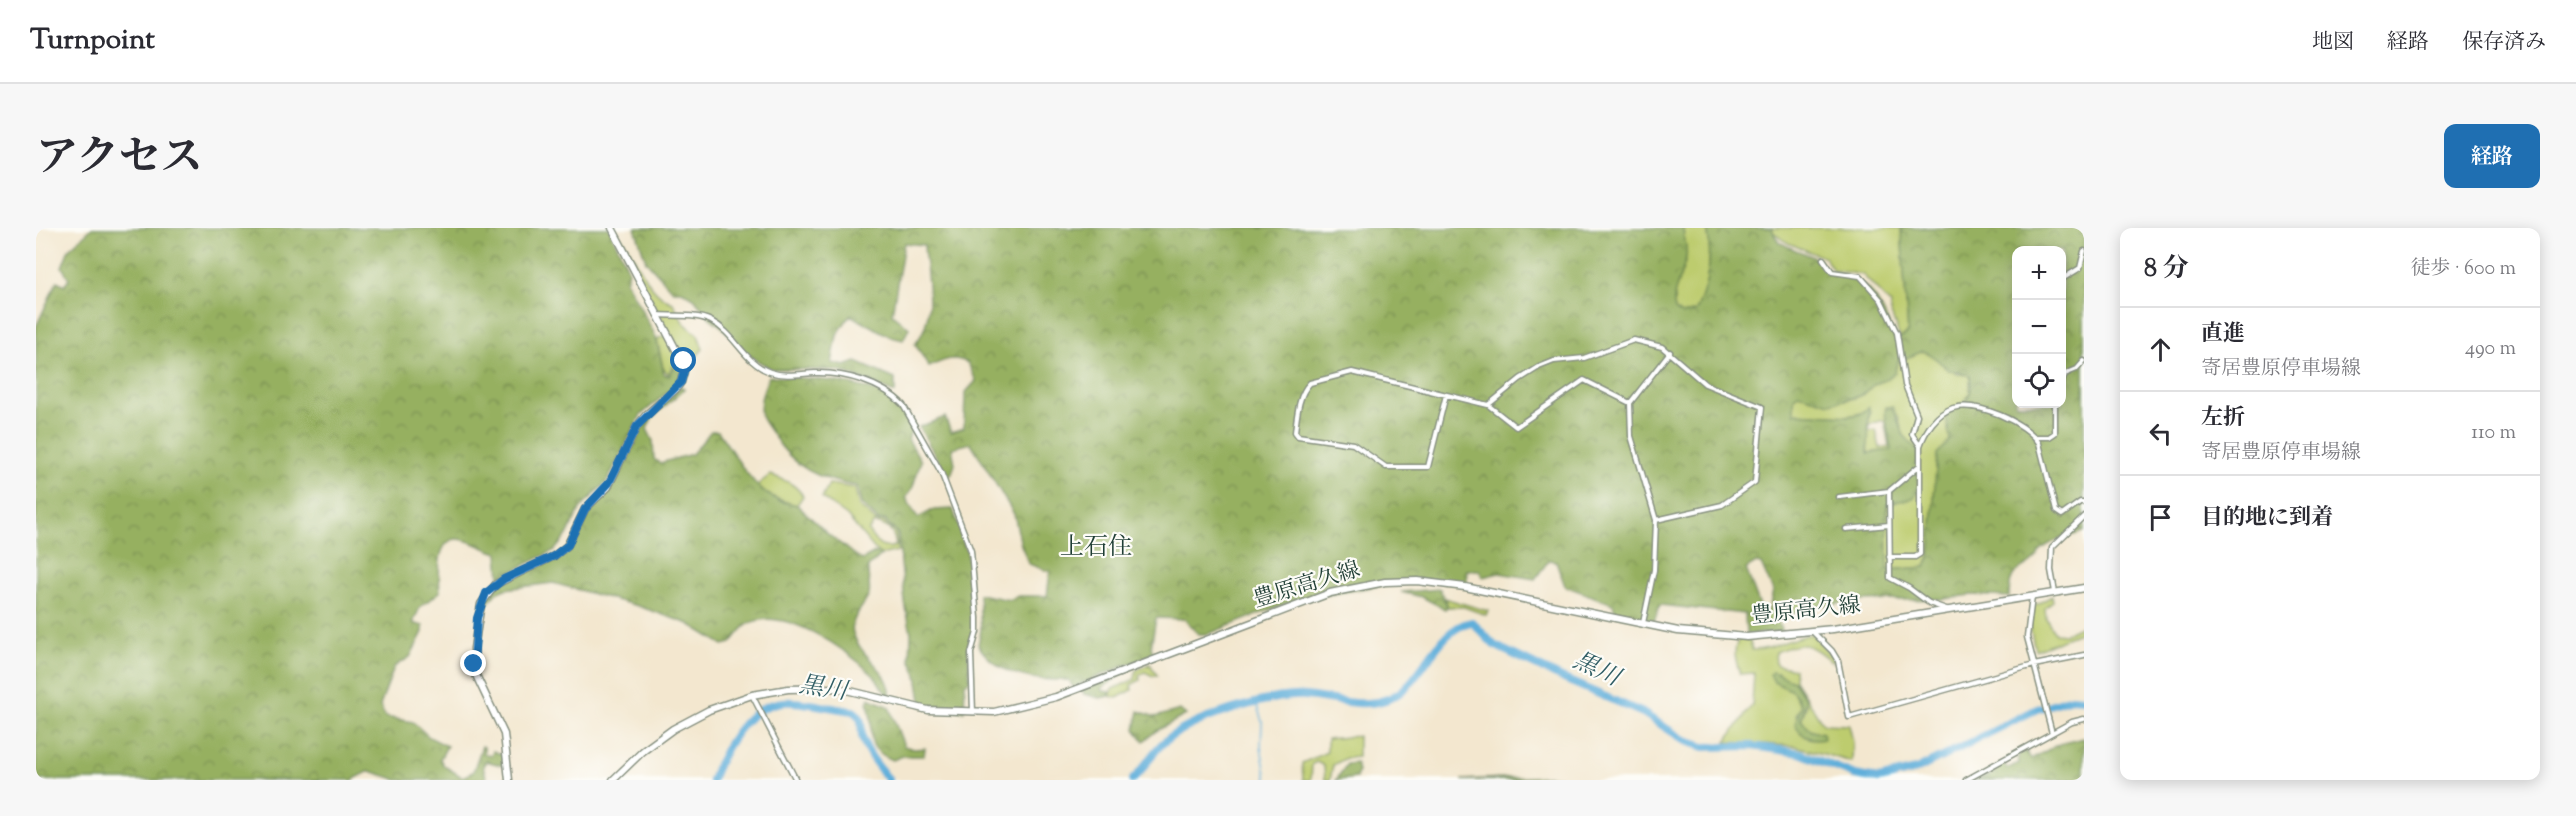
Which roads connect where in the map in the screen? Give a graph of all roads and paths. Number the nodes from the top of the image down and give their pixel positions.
1 (612, 228) edge
2 (2084, 251) edge
3 (1823, 259) dead end
4 (2066, 276) edge
5 (656, 315) junction
6 (1670, 352) junction
7 (2084, 361) edge
8 (2066, 374) edge
9 (1446, 395) junction
10 (1630, 403) junction
11 (1488, 405) junction
12 (2055, 408) edge
13 (2035, 437) junction
14 (1920, 446) junction
15 (1920, 465) junction
16 (1889, 491) junction
17 (1839, 497) dead end
18 (2084, 502) edge
19 (2084, 516) edge
20 (1656, 520) junction
21 (1889, 525) junction
22 (1846, 529) dead end
23 (1889, 557) junction
24 (2084, 588) edge
25 (2055, 593) junction
26 (2032, 597) junction
27 (1950, 610) junction
28 (1643, 623) junction
29 (1813, 632) junction
30 (2084, 655) edge
31 (2034, 665) junction
32 (752, 695) junction
33 (973, 712) junction
34 (2084, 719) edge
35 (2052, 733) junction
36 (795, 778) dead end
37 (509, 780) edge
38 (614, 780) edge
39 (1966, 780) edge

1 - 5 main road
2 - 4 street
3 - 14 street
5 - 33 street
5 - 37 main road
6 - 10 street
6 - 11 street
6 - 20 street
7 - 8 street
9 - 9 street
9 - 11 street
10 - 11 street
10 - 20 street
12 - 13 street
13 - 14 street
13 - 18 street
14 - 15 street
15 - 16 street
15 - 23 street
16 - 17 street
16 - 21 street
19 - 25 street
20 - 28 street
21 - 22 street
21 - 23 street
23 - 27 street
24 - 25 main road, 豊原高久線
25 - 26 main road, 豊原高久線
26 - 27 main road, 豊原高久線
26 - 31 street
27 - 29 main road, 豊原高久線
28 - 29 main road, 豊原高久線
28 - 33 main road, 豊原高久線
29 - 31 street
30 - 31 street
31 - 35 street
32 - 33 main road, 豊原高久線
32 - 36 street
32 - 38 main road, 豊原高久線
34 - 35 street
35 - 39 street

